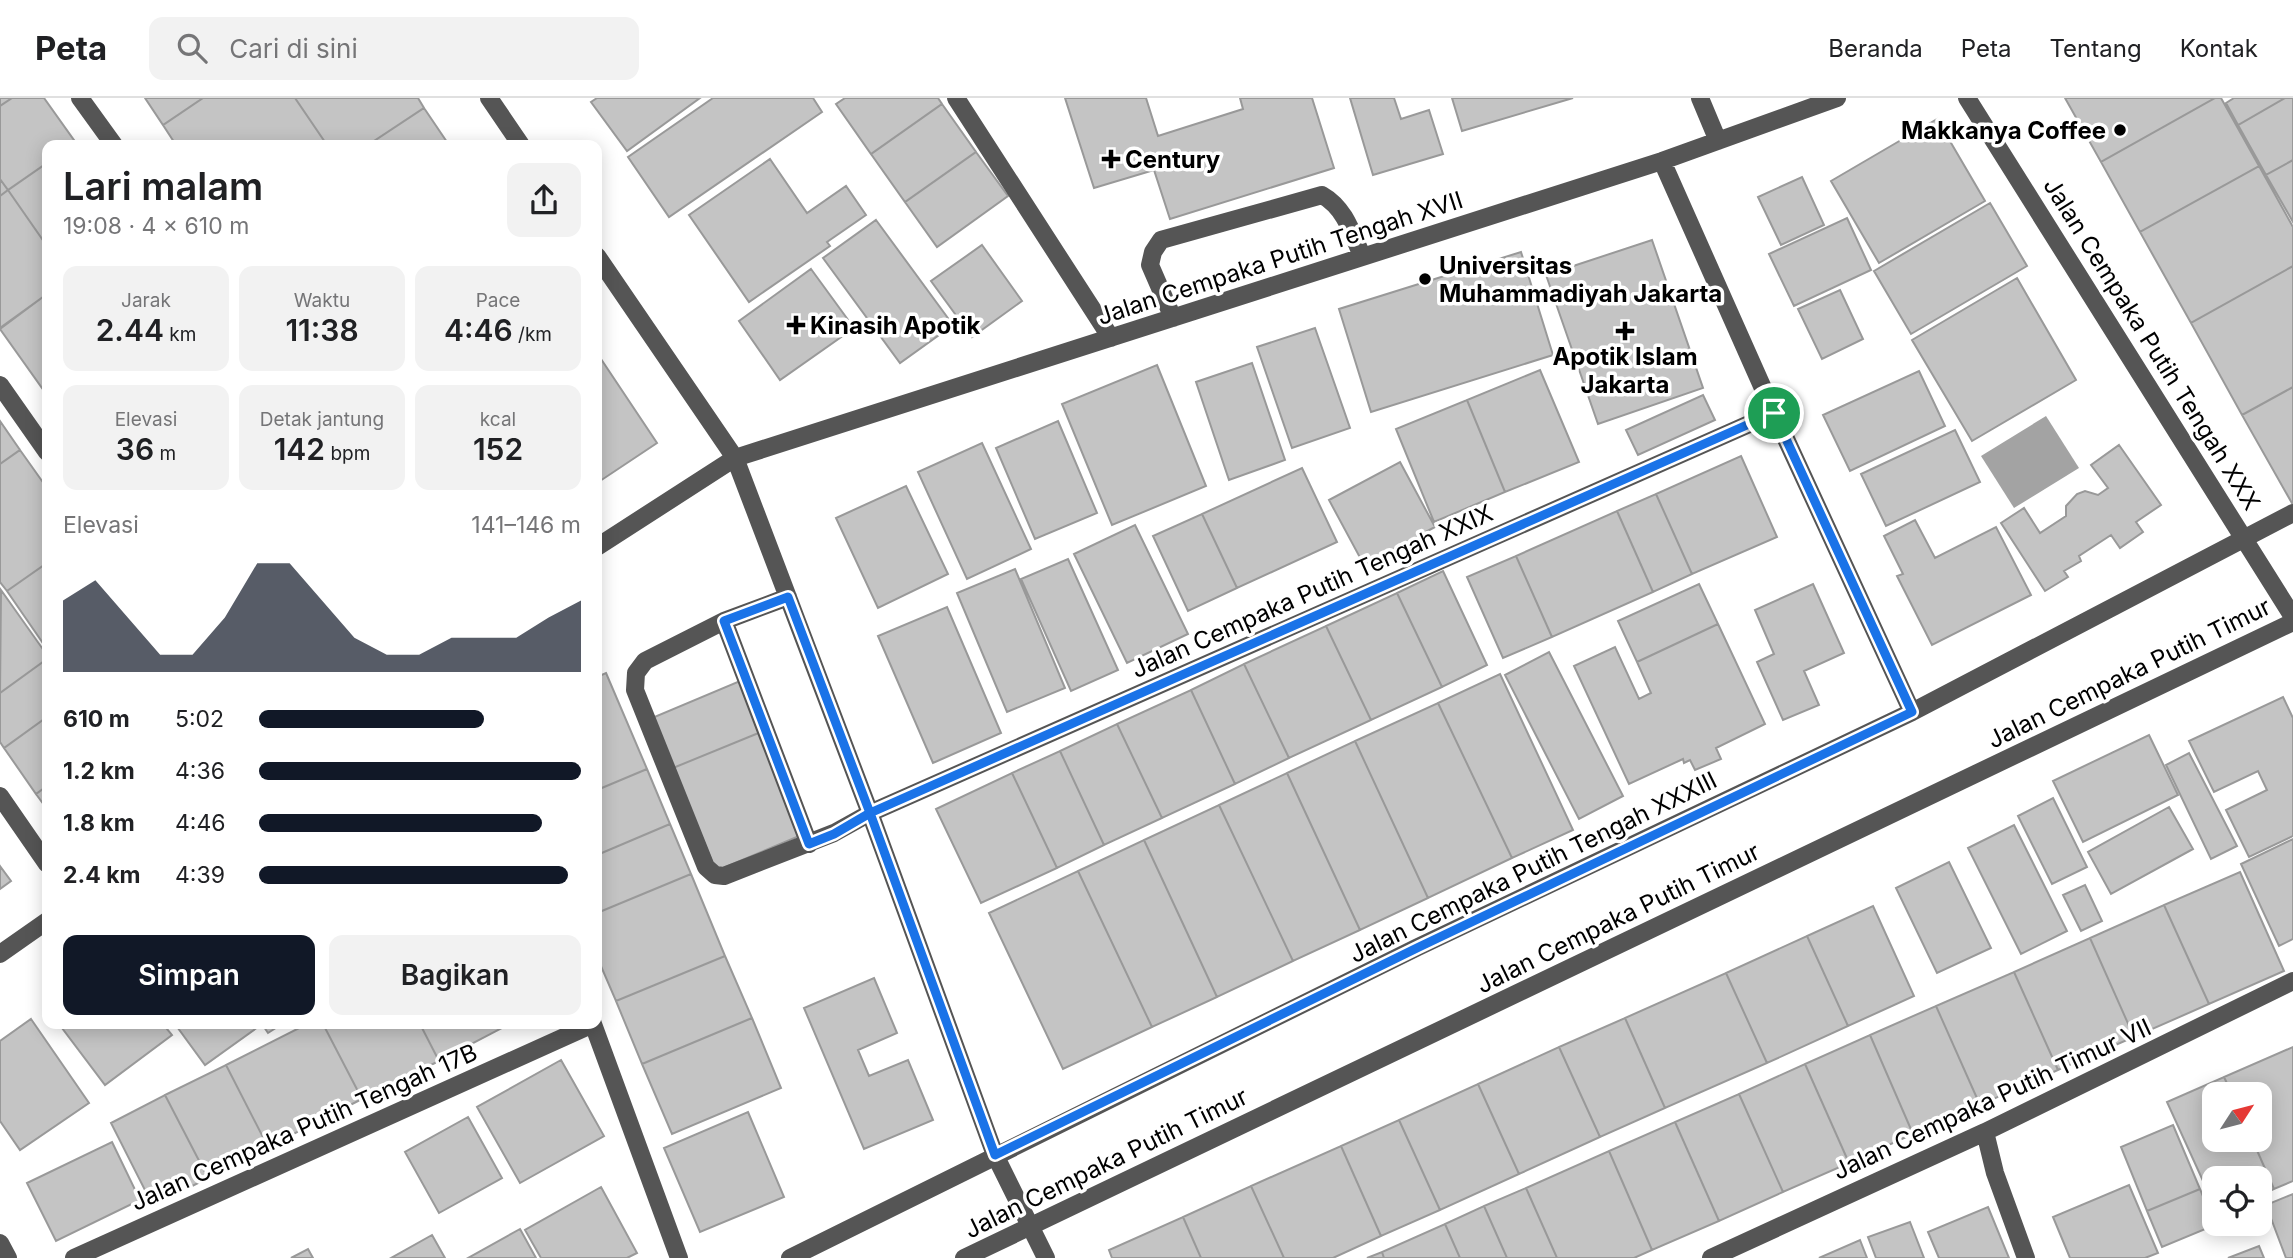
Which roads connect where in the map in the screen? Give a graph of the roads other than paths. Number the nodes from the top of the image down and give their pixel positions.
1 (80, 98) edge
2 (489, 98) edge
3 (956, 98) edge
4 (1700, 98) edge
5 (1837, 98) edge
6 (1967, 98) edge
7 (110, 140) edge
8 (518, 140) edge
9 (1718, 141) junction
10 (1662, 161) junction
11 (1362, 256) junction
12 (602, 263) edge
13 (1173, 318) junction
14 (1111, 338) junction
15 (0, 385) edge
16 (1774, 413) junction
17 (42, 445) edge
18 (735, 458) junction
19 (2293, 513) edge
20 (2245, 537) junction
21 (602, 544) edge
22 (788, 597) junction
23 (2291, 616) edge
24 (724, 621) junction
25 (1912, 712) junction
26 (0, 796) edge
27 (870, 813) junction
28 (809, 844) junction
29 (42, 857) edge
30 (42, 924) edge
31 (0, 954) edge
32 (2293, 981) edge
33 (582, 1029) edge
34 (595, 1029) edge
35 (1985, 1132) junction
36 (998, 1161) junction
37 (1026, 1218) junction
38 (0, 1244) edge
39 (8, 1258) edge
40 (74, 1258) edge
41 (678, 1258) edge
42 (790, 1258) edge
43 (964, 1258) edge
44 (1046, 1258) edge
45 (1711, 1258) edge
46 (2026, 1258) edge

1 - 7 street
2 - 8 street
3 - 14 street
4 - 9 street
5 - 9 street, Jalan Cempaka Putih Tengah XVII
6 - 20 street, Jalan Cempaka Putih Tengah XXX
9 - 10 street, Jalan Cempaka Putih Tengah XVII
10 - 11 street, Jalan Cempaka Putih Tengah XVII
10 - 16 street
11 - 13 street, Jalan Cempaka Putih Tengah XVII
11 - 13 street
12 - 18 street
13 - 14 street, Jalan Cempaka Putih Tengah XVII
14 - 18 street, Jalan Cempaka Putih Tengah XVII
15 - 17 street
16 - 25 street
16 - 27 street, Jalan Cempaka Putih Tengah XXIX
18 - 21 street, Jalan Cempaka Putih Tengah XVII
18 - 22 street
19 - 20 street, Jalan Cempaka Putih Tengah XXXIII
20 - 23 street, Jalan Cempaka Putih Tengah XXX
20 - 25 street, Jalan Cempaka Putih Tengah XXXIII
22 - 24 street
22 - 27 street
23 - 37 street, Jalan Cempaka Putih Timur
24 - 28 street
24 - 28 street, Jalan Cempaka Putih Tengah XXIX
25 - 36 street, Jalan Cempaka Putih Tengah XXXIII
26 - 29 street
27 - 28 street, Jalan Cempaka Putih Tengah XXIX
27 - 36 street
30 - 31 street
32 - 35 street, Jalan Cempaka Putih Timur VII
33 - 40 street, Jalan Cempaka Putih Tengah 17B
34 - 41 street
35 - 45 street, Jalan Cempaka Putih Timur VII
35 - 46 street
36 - 37 street
36 - 42 street, Jalan Cempaka Putih Tengah XXXIII
37 - 43 street, Jalan Cempaka Putih Timur
37 - 44 street
38 - 39 street

